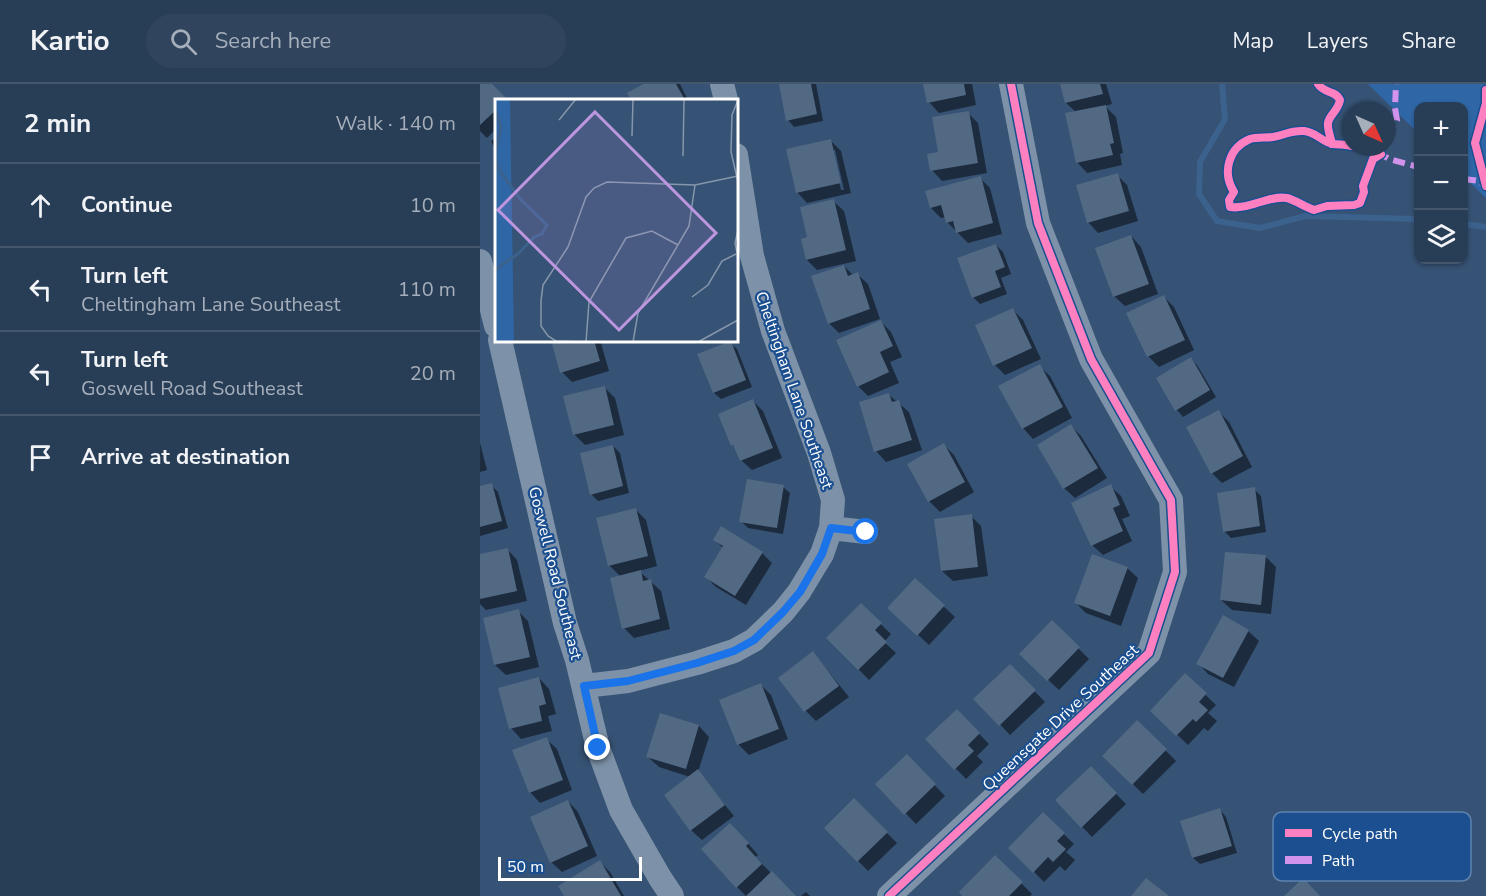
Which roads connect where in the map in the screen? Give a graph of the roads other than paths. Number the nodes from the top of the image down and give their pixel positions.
1 (722, 84) edge
2 (1011, 84) edge
3 (726, 99) edge
4 (738, 168) edge
5 (480, 261) edge
6 (495, 322) edge
7 (500, 342) edge
8 (831, 528) junction
9 (866, 532) dead end
10 (584, 686) junction
11 (672, 896) edge
12 (889, 896) edge

1 - 3 street
2 - 12 street, Queensgate Drive Southeast
4 - 8 street, Cheltingham Lane Southeast
5 - 6 street
7 - 10 street, Goswell Road Southeast
8 - 9 street
8 - 10 street, Cheltingham Lane Southeast
10 - 11 street, Goswell Road Southeast

